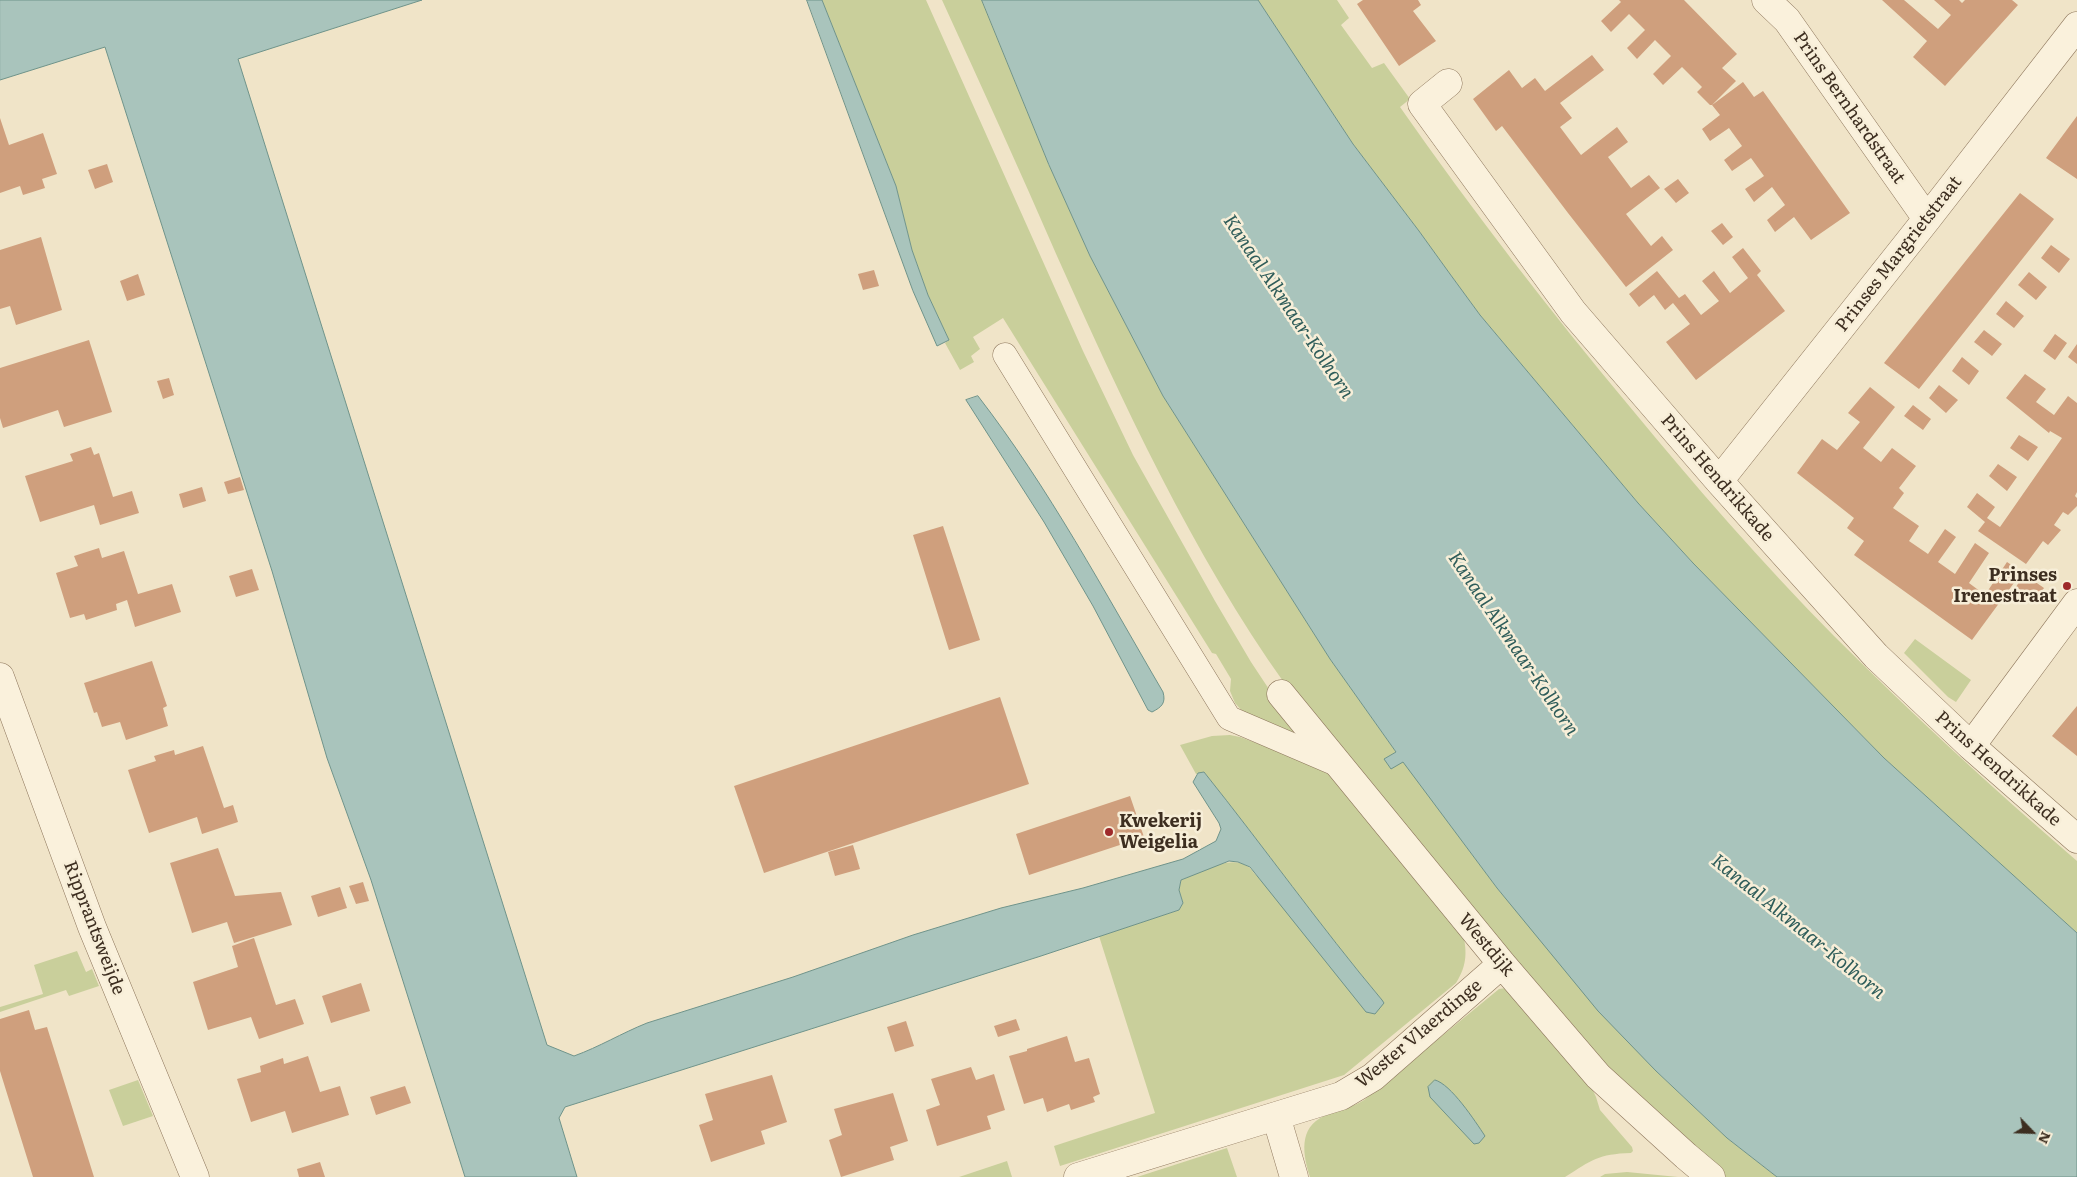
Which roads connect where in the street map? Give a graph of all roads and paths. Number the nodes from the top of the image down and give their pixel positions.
1 (1766, 0) edge
2 (2077, 26) edge
3 (1448, 83) dead end
4 (1927, 219) junction
5 (1005, 355) dead end
6 (1719, 481) junction
7 (2077, 603) edge
8 (0, 677) edge
9 (1281, 694) dead end
10 (1971, 746) junction
11 (1340, 766) junction
12 (2077, 839) edge
13 (1502, 964) junction
14 (1276, 1116) junction
15 (195, 1177) edge
16 (1078, 1177) edge
17 (1294, 1177) edge
18 (1711, 1177) edge

1 - 4 street, Prins Bernhardstraat
2 - 4 street, Prinses Margrietstraat
3 - 6 street, Prins Hendrikkade
4 - 6 street, Prinses Margrietstraat
5 - 11 lane
6 - 10 street, Prins Hendrikkade
7 - 10 street
8 - 15 street, Ripprantsweijde
9 - 11 street, Westdijk
10 - 12 street, Prins Hendrikkade
11 - 13 street, Westdijk
13 - 14 street, Wester Vlaerdinge
13 - 18 street, Westdijk
14 - 16 street, Wester Vlaerdinge
14 - 17 street

